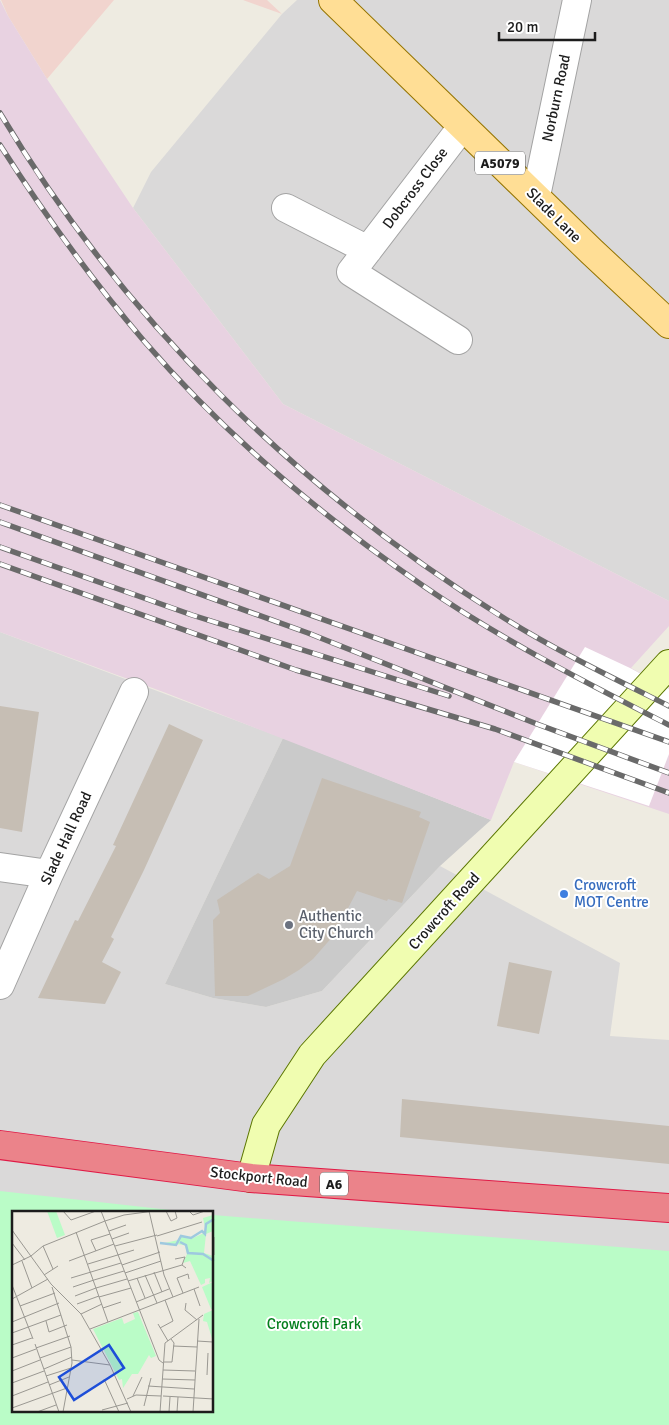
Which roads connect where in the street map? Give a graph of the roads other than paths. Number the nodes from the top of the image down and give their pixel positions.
1 (577, 0) edge
2 (345, 5) edge
3 (462, 127) junction
4 (536, 196) junction
5 (286, 208) dead end
6 (368, 250) junction
7 (669, 324) edge
8 (458, 340) dead end
9 (669, 664) edge
10 (134, 692) dead end
11 (0, 867) edge
12 (49, 874) junction
13 (0, 985) edge
14 (0, 1145) edge
15 (251, 1178) junction
16 (669, 1208) edge

1 - 4 street, Norburn Road
2 - 3 main road, Slade Lane / A5079
3 - 4 main road, Slade Lane / A5079
3 - 6 street, Dobcross Close
4 - 7 main road, Slade Lane / A5079
5 - 6 street
6 - 8 street, Dobcross Close
9 - 15 street, Crowcroft Road
10 - 12 street, Slade Hall Road
11 - 12 street
12 - 13 street, Slade Hall Road
14 - 15 highway, Stockport Road / A6
15 - 16 highway, Stockport Road / A6

